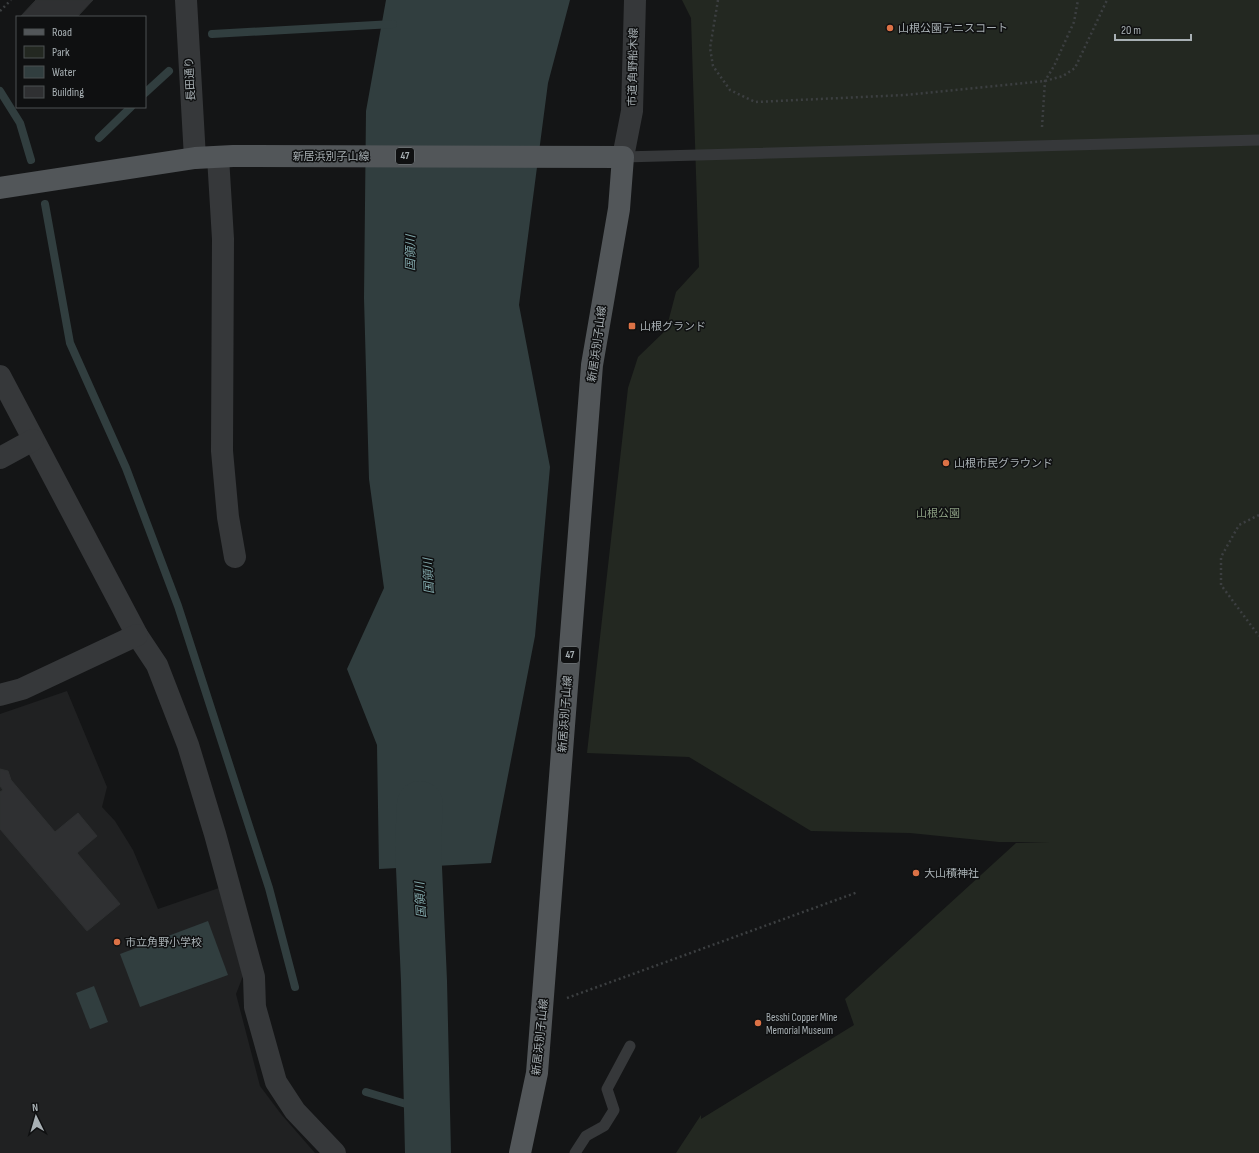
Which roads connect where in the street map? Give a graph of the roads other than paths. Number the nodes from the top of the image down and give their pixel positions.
1 (186, 0) edge
2 (635, 0) edge
3 (1259, 140) edge
4 (225, 157) junction
5 (622, 157) junction
6 (195, 158) junction
7 (0, 188) edge
8 (0, 376) edge
9 (33, 440) junction
10 (0, 458) edge
11 (235, 557) dead end
12 (137, 635) junction
13 (0, 695) edge
14 (630, 1046) dead end
15 (335, 1153) edge
16 (520, 1153) edge
17 (575, 1153) edge

1 - 6 street, 長田通り
2 - 5 street, 市道 角野船木線
3 - 5 lane
4 - 5 main road, 新居浜別子山線 / 47
4 - 6 main road, 新居浜別子山線 / 47
4 - 11 street
5 - 16 main road, 新居浜別子山線 / 47
6 - 7 main road, 新居浜別子山線 / 47
8 - 9 street
9 - 10 street
9 - 12 street
12 - 13 street
12 - 15 street
14 - 17 lane

